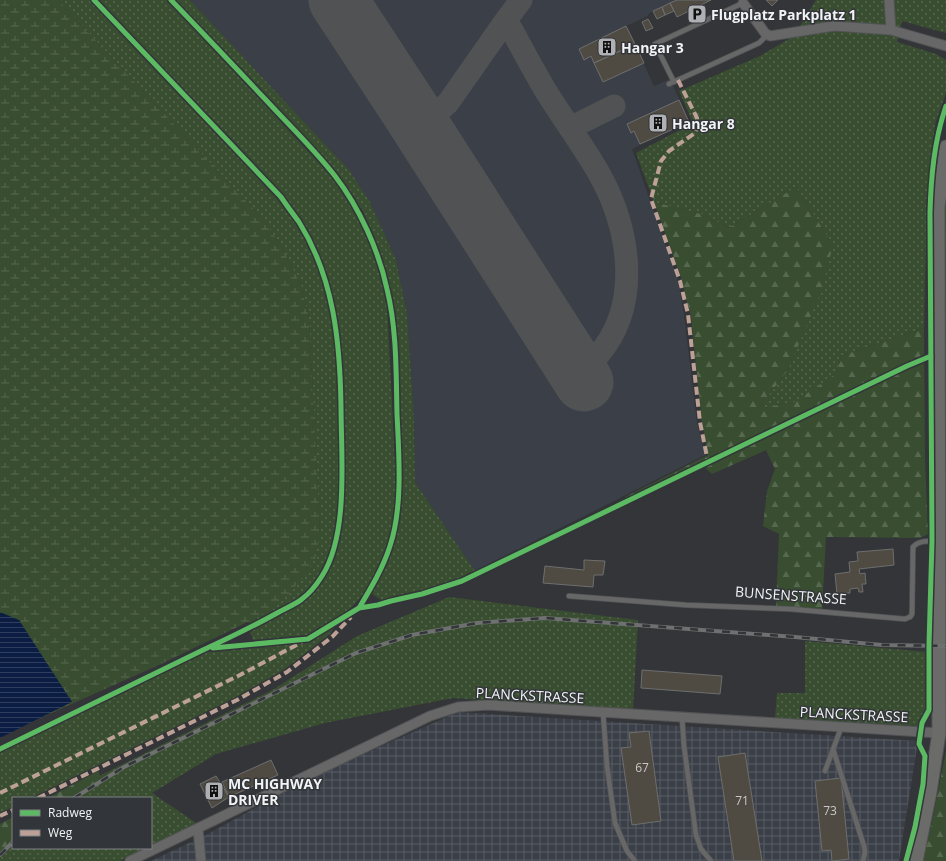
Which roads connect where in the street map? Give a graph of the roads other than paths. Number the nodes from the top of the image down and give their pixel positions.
1 (889, 0) edge
2 (743, 2) joint
3 (890, 30) junction
4 (767, 35) junction
5 (945, 47) edge
6 (674, 82) junction
7 (668, 84) dead end
8 (946, 147) edge
9 (942, 462) edge
10 (939, 541) junction
11 (569, 596) dead end
12 (603, 712) junction
13 (682, 717) junction
14 (841, 728) junction
15 (943, 734) edge
16 (833, 749) junction
17 (825, 771) dead end
18 (198, 829) junction
19 (130, 861) edge
20 (201, 861) edge
21 (635, 861) edge
22 (711, 861) edge
23 (863, 861) edge
24 (916, 861) edge

1 - 3 street
2 - 4 street
2 - 6 lane
3 - 4 street
3 - 5 street
4 - 6 lane
6 - 7 lane
8 - 9 street
9 - 10 street
10 - 11 lane, BUNSENSTRASSE
10 - 15 street
12 - 13 street, PLANCKSTRASSE
12 - 18 street, PLANCKSTRASSE
12 - 21 lane
13 - 14 street, PLANCKSTRASSE
13 - 22 lane
14 - 15 street, PLANCKSTRASSE
14 - 16 lane
15 - 24 street
16 - 17 lane
16 - 23 lane
18 - 19 street, PLANCKSTRASSE
18 - 20 street

